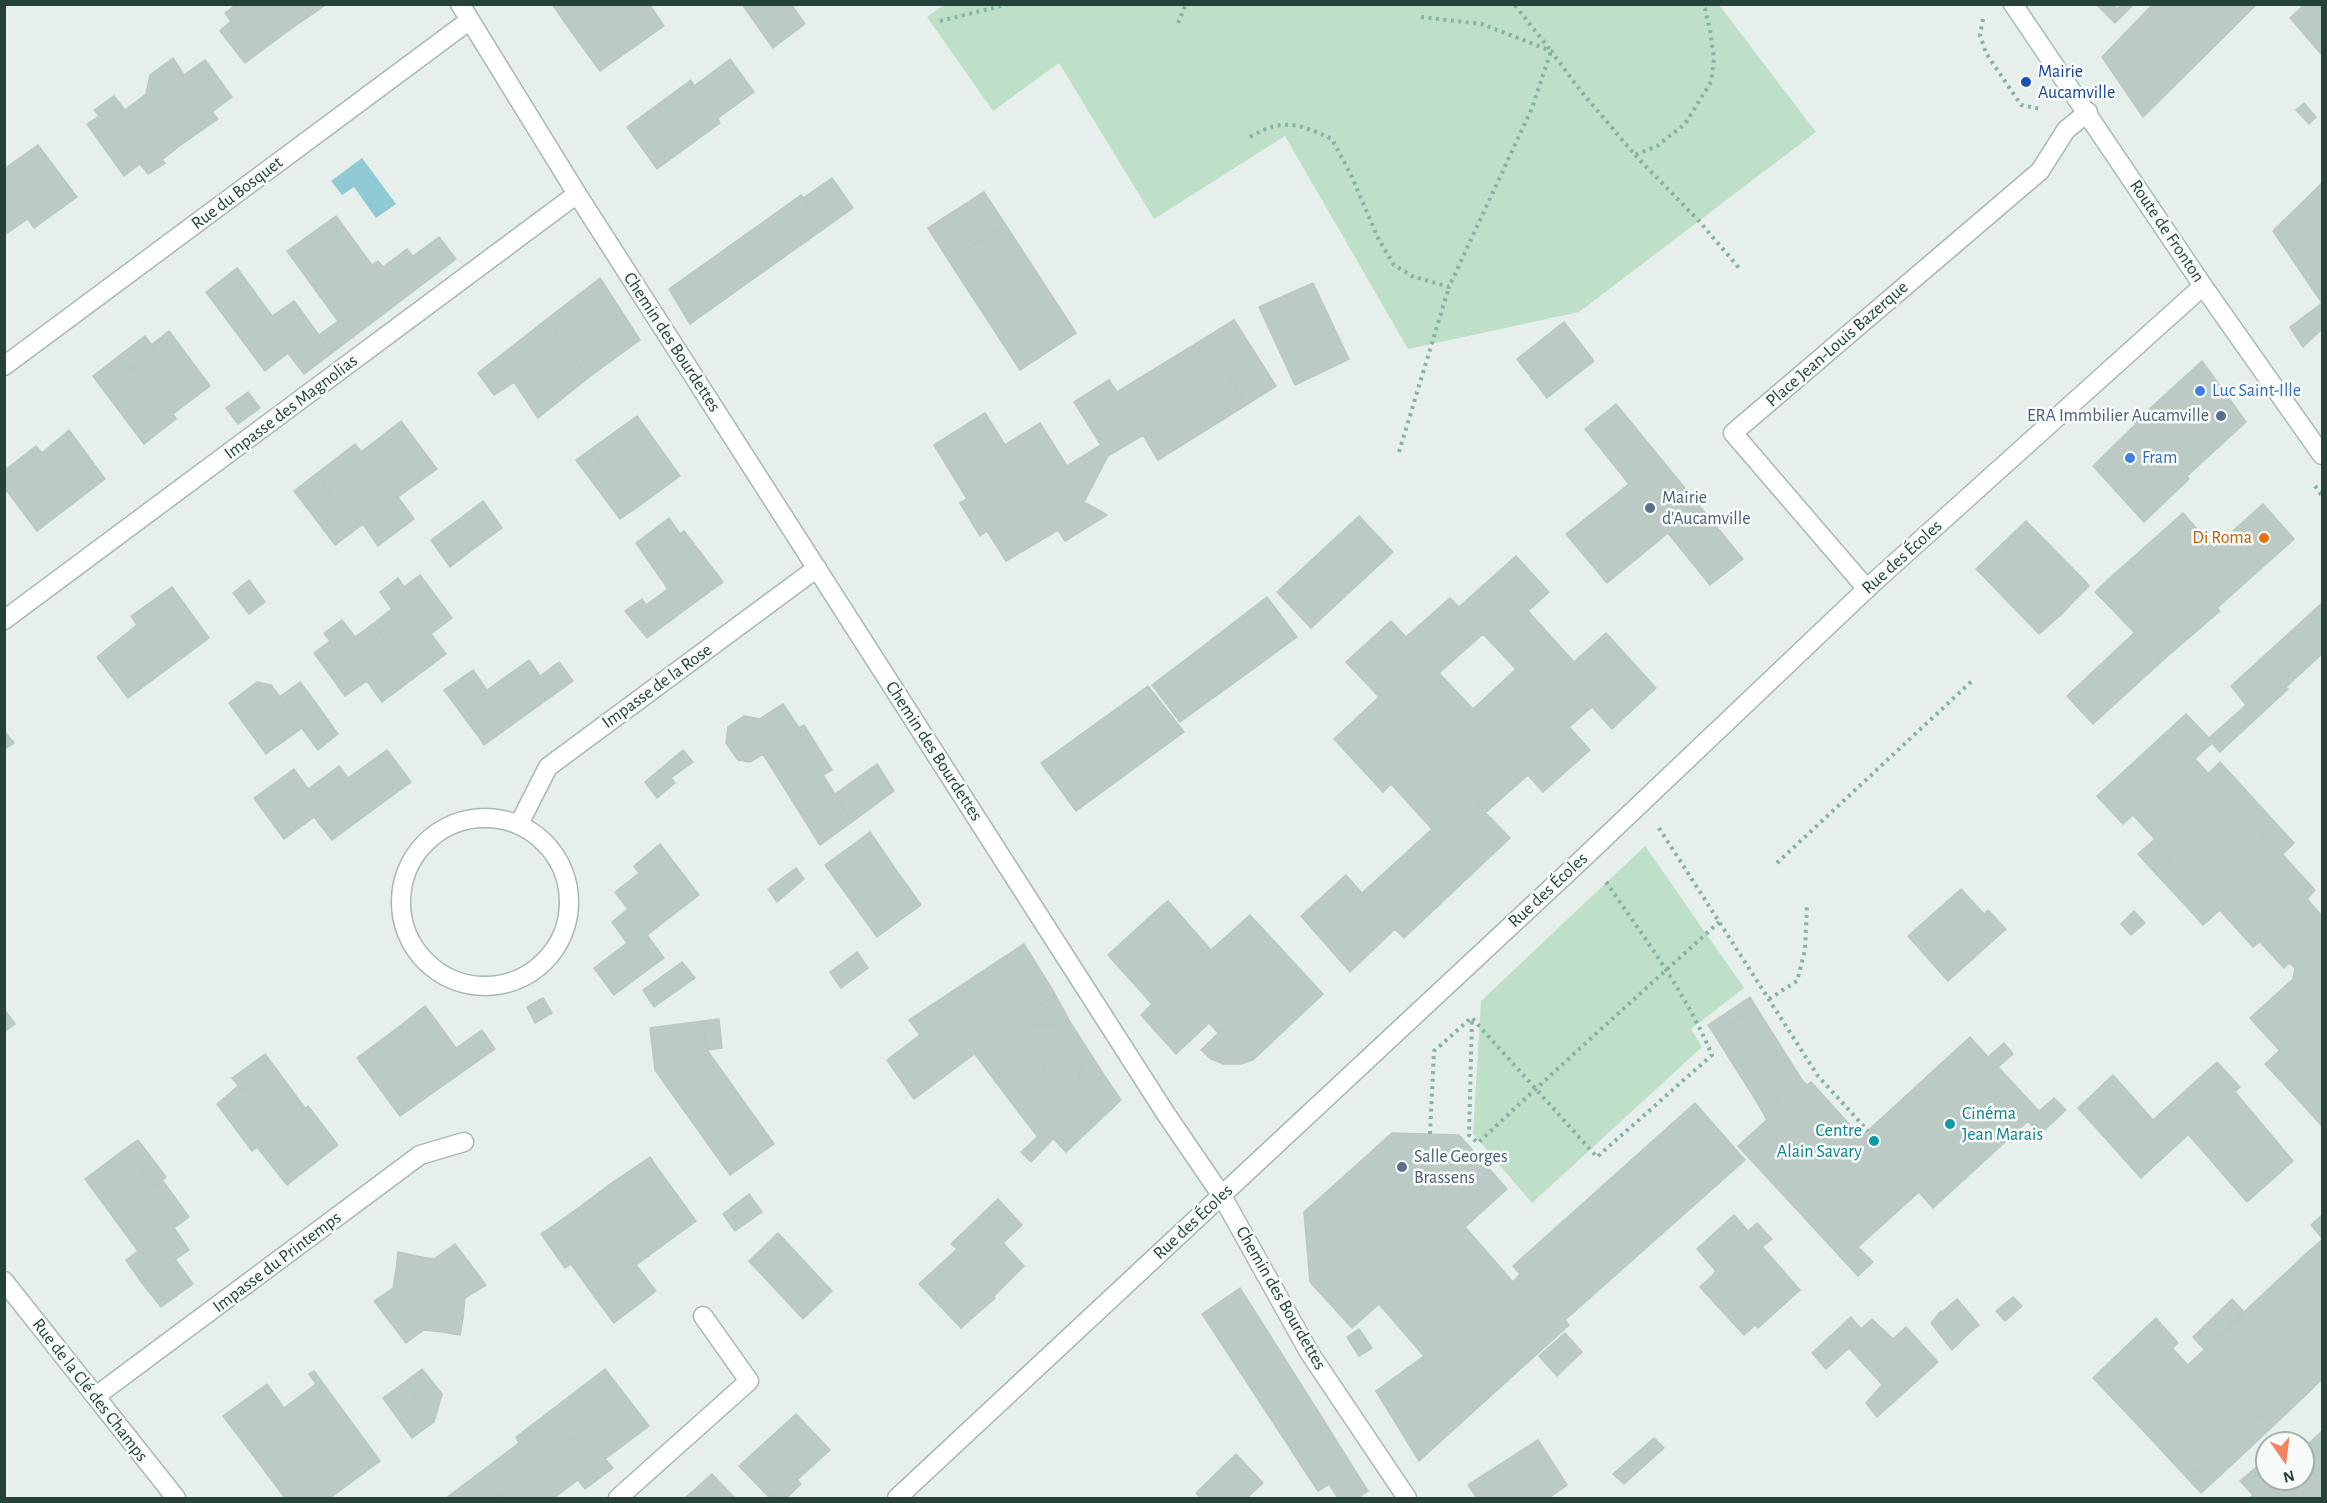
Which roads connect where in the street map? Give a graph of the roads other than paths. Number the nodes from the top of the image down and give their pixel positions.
1 (2013, 4) edge
2 (465, 12) edge
3 (2088, 112) junction
4 (577, 194) junction
5 (2204, 286) junction
6 (4, 366) edge
7 (2320, 450) edge
8 (818, 568) junction
9 (1867, 589) junction
10 (4, 620) edge
11 (519, 824) junction
12 (464, 1142) dead end
13 (1222, 1196) junction
14 (4, 1281) edge
15 (703, 1316) dead end
16 (96, 1396) junction
17 (176, 1498) edge
18 (618, 1498) edge
19 (897, 1498) edge
20 (1407, 1498) edge

1 - 3 street, Route de Fronton
2 - 4 street, Chemin des Bourdettes
2 - 6 street, Rue du Bosquet
3 - 5 street, Route de Fronton
3 - 9 street, Place Jean-Louis Bazerque
4 - 8 street, Chemin des Bourdettes
4 - 10 street, Impasse des Magnolias
5 - 7 street, Route de Fronton
5 - 9 street, Rue des Écoles
8 - 11 street, Impasse de la Rose
8 - 13 street, Chemin des Bourdettes
9 - 13 street, Rue des Écoles
11 - 11 street
12 - 16 street, Impasse du Printemps
13 - 19 street, Rue des Écoles
13 - 20 street, Chemin des Bourdettes
14 - 16 street, Rue de la Clé des Champs
15 - 18 street
16 - 17 street, Rue de la Clé des Champs

